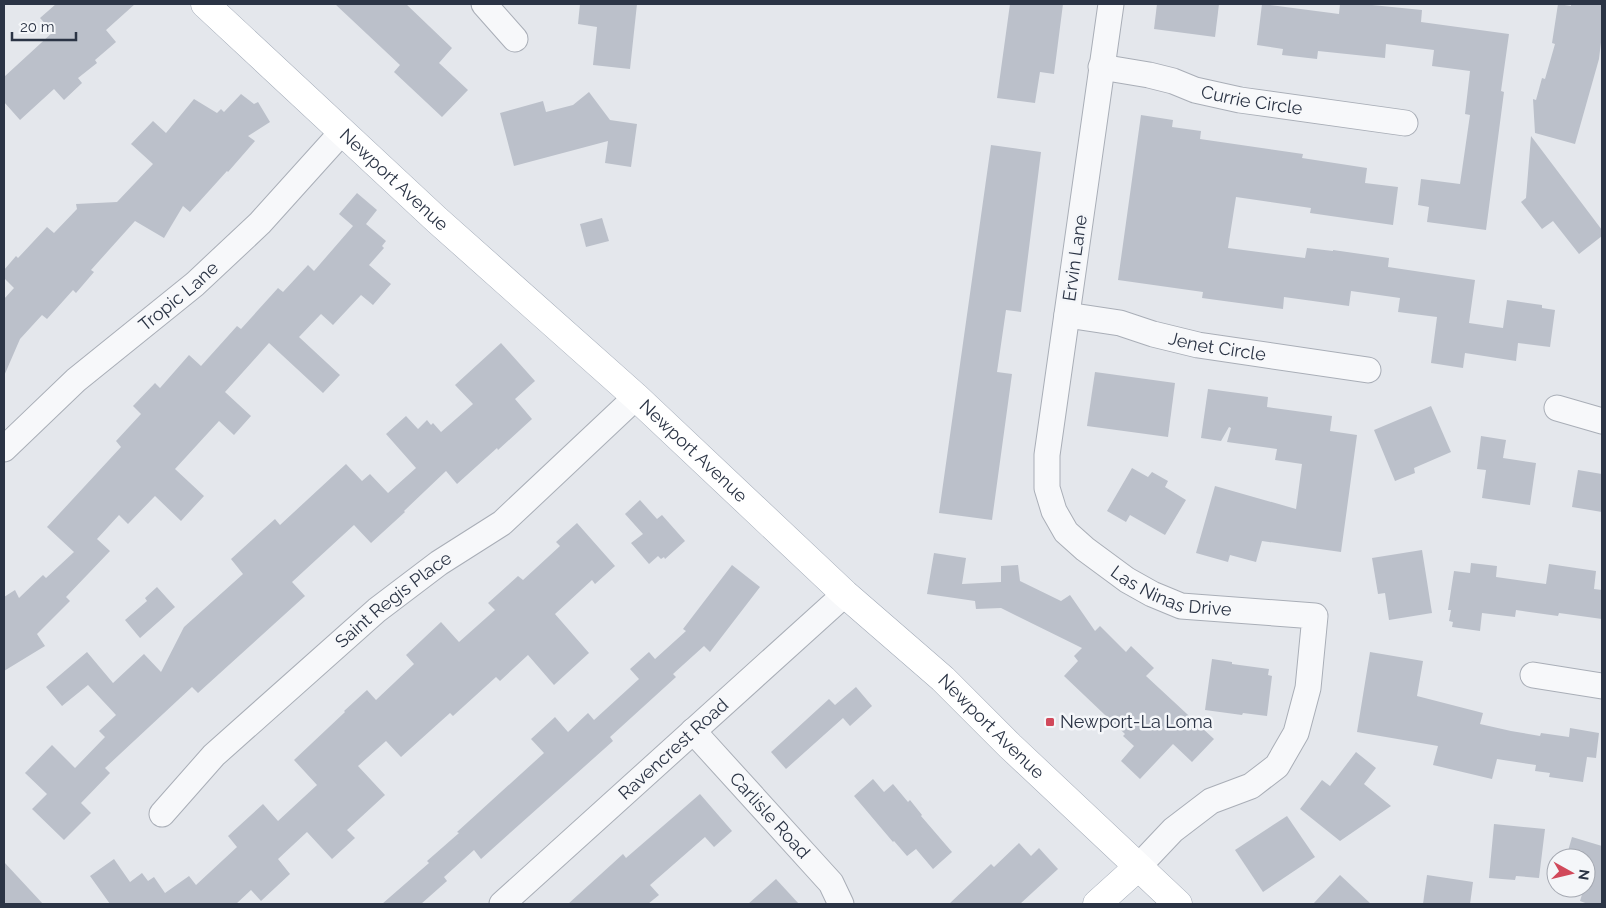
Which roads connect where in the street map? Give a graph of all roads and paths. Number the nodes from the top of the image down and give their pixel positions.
1 (205, 4) edge
2 (484, 4) edge
3 (1110, 4) edge
4 (515, 39) dead end
5 (1101, 67) junction
6 (1405, 124) dead end
7 (342, 132) junction
8 (1067, 315) junction
9 (1368, 370) dead end
10 (636, 397) junction
11 (1557, 408) dead end
12 (1602, 421) edge
13 (4, 449) edge
14 (1054, 511) joint
15 (845, 594) junction
16 (1533, 675) dead end
17 (1602, 686) edge
18 (693, 731) junction
19 (162, 814) dead end
20 (1138, 867) junction
21 (502, 904) edge
22 (841, 904) edge
23 (1097, 904) edge
24 (1178, 904) edge

1 - 7 main road, Newport Avenue
2 - 4 street
3 - 5 street, Ervin Lane
5 - 6 street, Currie Circle
5 - 8 street, Ervin Lane
7 - 10 main road, Newport Avenue
7 - 13 street, Tropic Lane
8 - 9 street, Jenet Circle
8 - 14 street, Ervin Lane
10 - 15 main road, Newport Avenue
10 - 19 street, Saint Regis Place
11 - 12 street
14 - 20 street, Las Ninas Drive
15 - 18 street, Ravencrest Road
15 - 20 main road, Newport Avenue
16 - 17 street
18 - 21 street, Ravencrest Road
18 - 22 street, Carlisle Road
20 - 23 main road
20 - 24 main road, Newport Avenue

